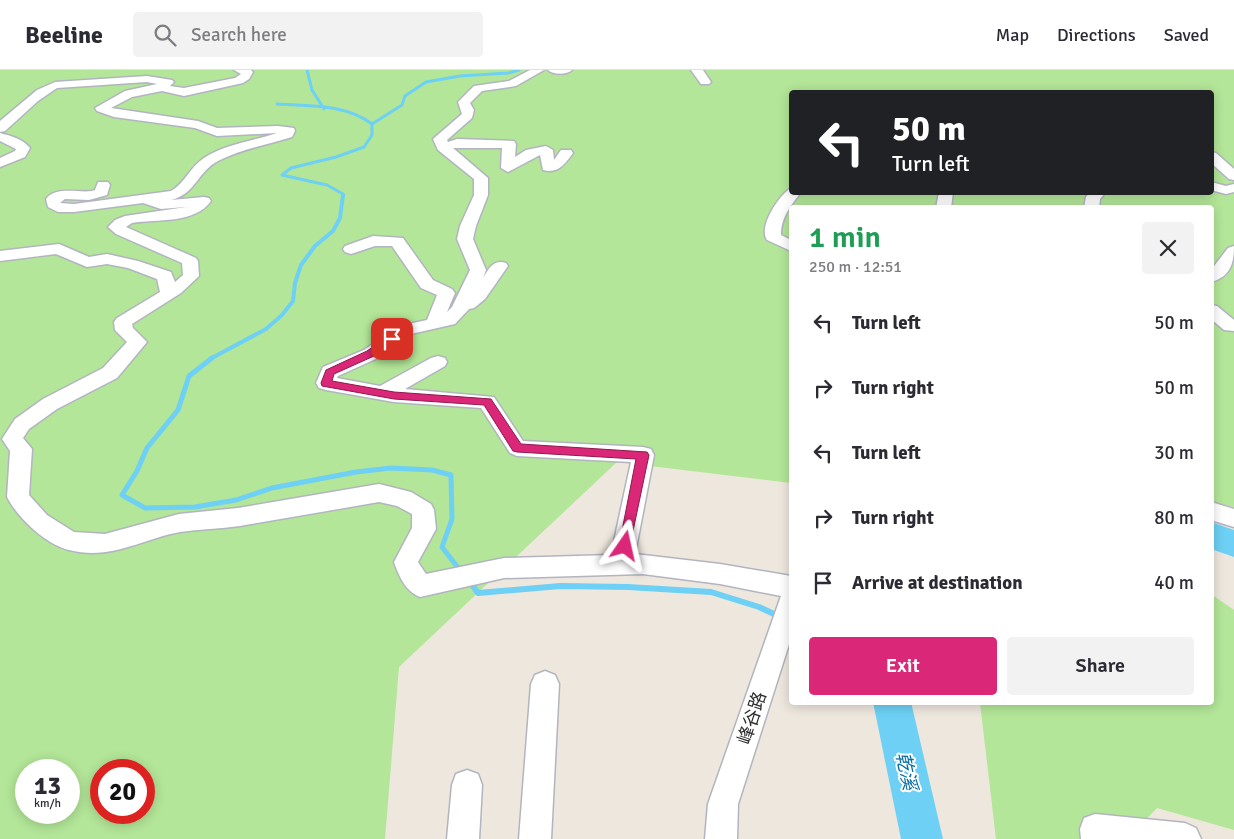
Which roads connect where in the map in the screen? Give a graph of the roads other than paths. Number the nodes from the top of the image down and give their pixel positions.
1 (240, 70) edge
2 (538, 70) edge
3 (554, 70) edge
4 (566, 70) edge
5 (697, 70) edge
6 (705, 82) dead end
7 (160, 87) junction
8 (0, 128) edge
9 (0, 137) edge
10 (443, 147) junction
11 (566, 152) dead end
12 (1214, 159) edge
13 (0, 163) edge
14 (1234, 176) edge
15 (103, 185) dead end
16 (1214, 187) edge
17 (1231, 193) edge
18 (791, 195) edge
19 (145, 198) junction
20 (789, 245) edge
21 (351, 249) dead end
22 (1234, 251) edge
23 (0, 256) edge
24 (500, 266) dead end
25 (1214, 275) edge
26 (169, 293) junction
27 (460, 310) junction
28 (1214, 313) edge
29 (434, 323) junction
30 (1230, 326) dead end
31 (438, 362) dead end
32 (383, 393) junction
33 (1214, 512) edge
34 (1234, 518) edge
35 (622, 564) junction
36 (789, 588) edge
37 (786, 616) edge
38 (545, 684) dead end
39 (467, 785) dead end
40 (463, 839) edge
41 (535, 839) edge
42 (720, 839) edge
43 (1097, 839) edge
44 (1185, 839) edge

1 - 7 street
2 - 10 street
3 - 4 street
5 - 6 street
7 - 8 street
7 - 19 street
9 - 13 street
10 - 11 street
10 - 27 street
12 - 14 street
15 - 19 street
16 - 17 street
18 - 20 street
19 - 26 street
21 - 29 street
22 - 25 street
23 - 26 street
24 - 27 street
26 - 35 street
27 - 29 street
28 - 30 street
29 - 32 street
31 - 32 street
32 - 35 street
33 - 34 street
35 - 36 street
37 - 42 street, 峰谷路
38 - 41 street
39 - 40 street
43 - 44 street

